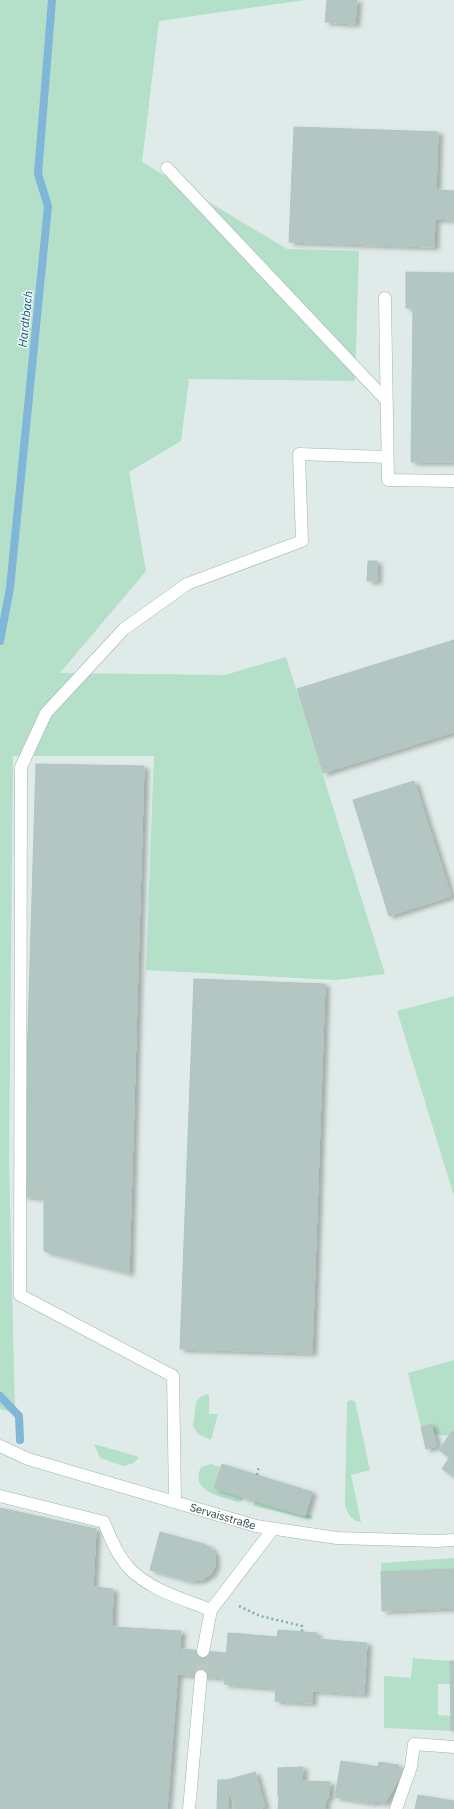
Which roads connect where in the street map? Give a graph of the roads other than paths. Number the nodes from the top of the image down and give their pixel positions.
1 (167, 168) dead end
2 (385, 298) dead end
3 (386, 400) junction
4 (387, 457) junction
5 (454, 481) edge
6 (0, 1446) edge
7 (0, 1496) edge
8 (175, 1502) junction
9 (273, 1529) junction
10 (454, 1540) edge
11 (211, 1610) junction
12 (203, 1651) tunnel mouth
13 (201, 1676) tunnel mouth
14 (454, 1747) edge
15 (189, 1809) edge
16 (396, 1809) edge

1 - 3 street
2 - 3 street
3 - 4 street
4 - 5 street
4 - 8 street
6 - 8 street, Servaisstraße
7 - 11 street
8 - 9 street, Servaisstraße
9 - 10 street, Servaisstraße
9 - 11 street
11 - 12 street
13 - 15 street
14 - 16 street

